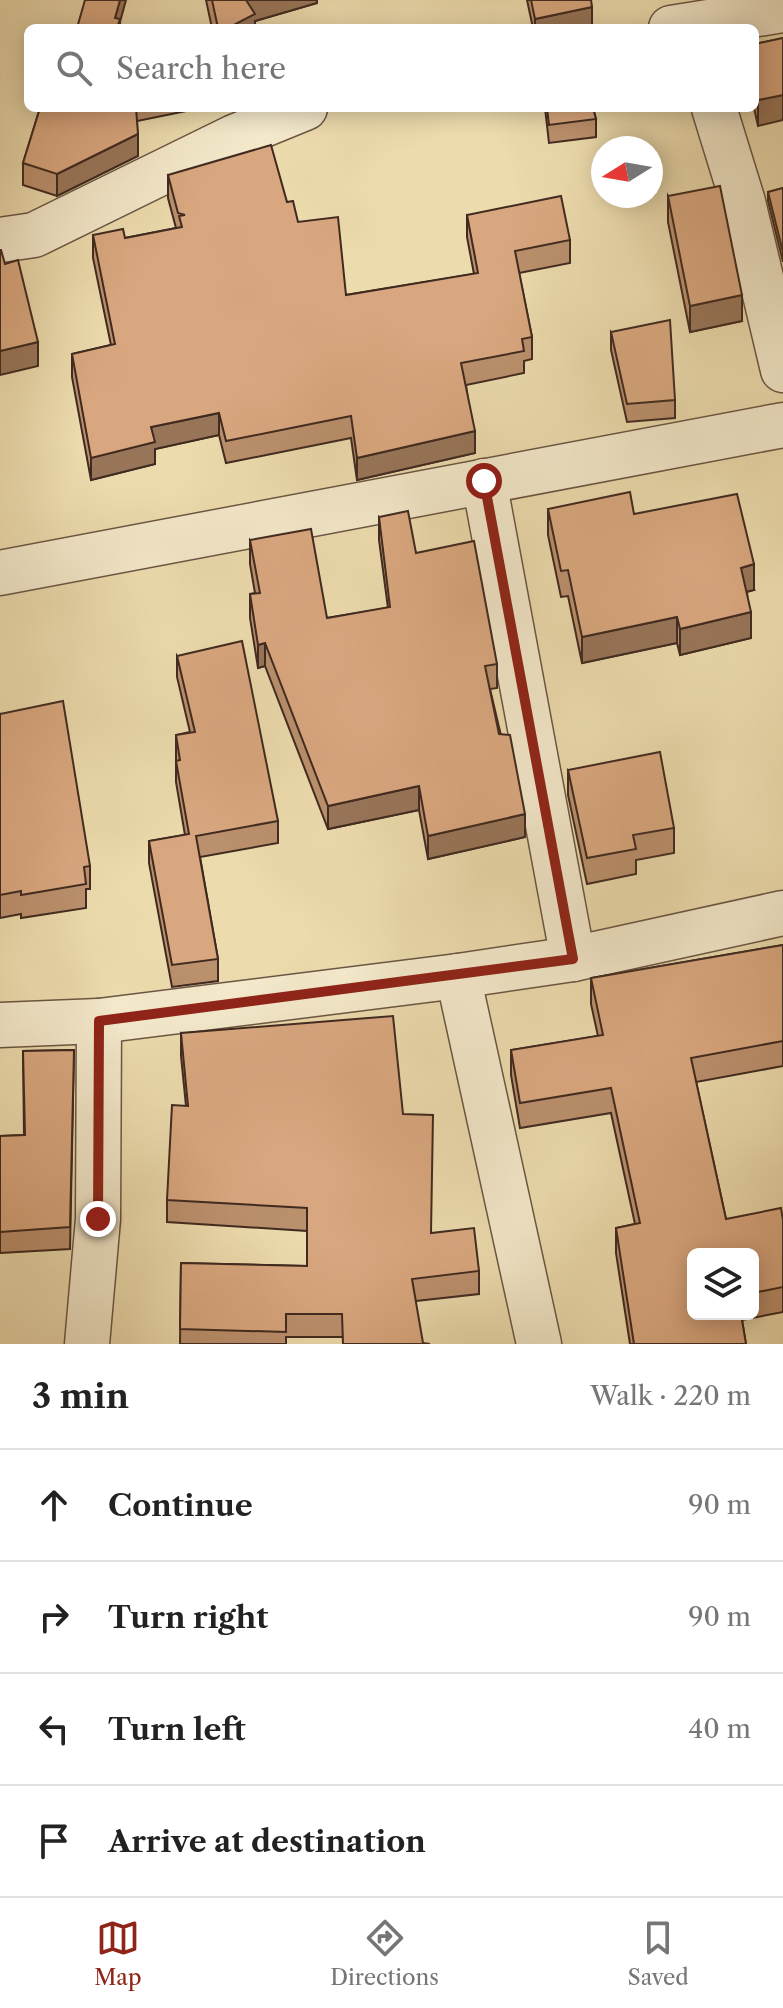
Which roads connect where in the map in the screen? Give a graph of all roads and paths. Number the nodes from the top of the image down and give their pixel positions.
1 (783, 10) edge
2 (683, 20) edge
3 (295, 112) edge
4 (715, 112) edge
5 (0, 240) edge
6 (783, 370) edge
7 (783, 425) edge
8 (484, 481) junction
9 (0, 573) edge
10 (783, 913) edge
11 (573, 959) junction
12 (458, 976) junction
13 (99, 1021) junction
14 (0, 1025) edge
15 (87, 1344) edge
16 (539, 1344) edge

1 - 2 street
3 - 5 street
4 - 6 street
7 - 8 street
8 - 9 street
8 - 11 street
10 - 11 street
11 - 12 street
12 - 13 street
12 - 16 street
13 - 14 street
13 - 15 street

